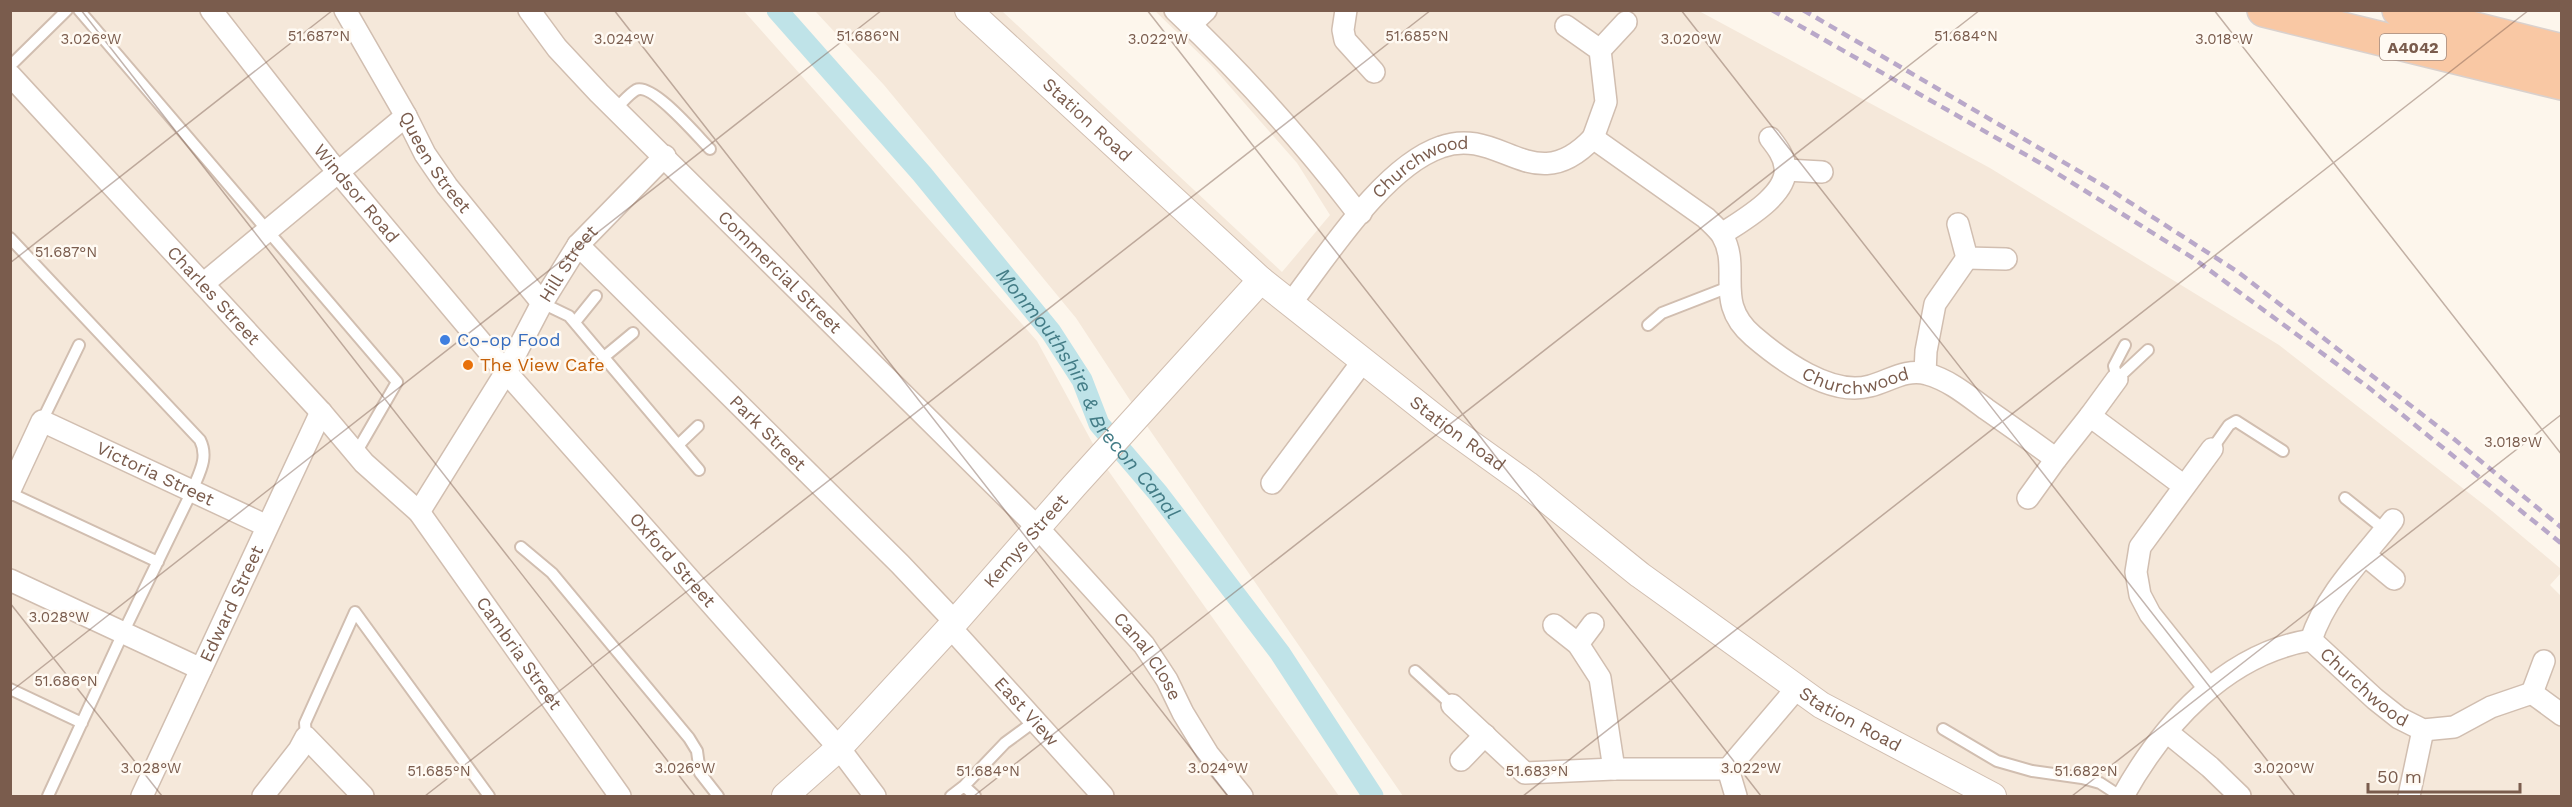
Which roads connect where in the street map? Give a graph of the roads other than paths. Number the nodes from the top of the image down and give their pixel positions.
1 (67, 10) edge
2 (79, 10) edge
3 (211, 10) edge
4 (345, 10) edge
5 (529, 10) edge
6 (968, 10) edge
7 (1175, 10) edge
8 (1206, 10) edge
9 (1347, 10) edge
10 (2264, 10) edge
11 (2399, 10) edge
12 (1626, 22) dead end
13 (1190, 25) junction
14 (1566, 26) dead end
15 (1600, 50) junction
16 (2562, 51) edge
17 (10, 66) edge
18 (1374, 72) dead end
19 (10, 75) edge
20 (2562, 83) edge
21 (615, 109) junction
22 (406, 116) junction
23 (1593, 138) junction
24 (1770, 138) dead end
25 (710, 149) dead end
26 (665, 156) junction
27 (1786, 170) junction
28 (1822, 171) dead end
29 (338, 172) junction
30 (1361, 213) junction
31 (1958, 224) dead end
32 (267, 230) junction
33 (1722, 234) junction
34 (10, 238) edge
35 (578, 245) junction
36 (1967, 258) junction
37 (2006, 259) dead end
38 (1261, 280) junction
39 (203, 284) junction
40 (1729, 287) junction
41 (596, 296) dead end
42 (542, 303) junction
43 (1291, 303) junction
44 (575, 322) junction
45 (1648, 325) dead end
46 (633, 333) dead end
47 (79, 345) dead end
48 (2125, 345) dead end
49 (2148, 350) dead end
50 (604, 357) junction
51 (1363, 361) junction
52 (506, 372) junction
53 (1925, 373) junction
54 (2117, 379) junction
55 (321, 412) junction
56 (2090, 416) junction
57 (42, 421) junction
58 (698, 426) dead end
59 (678, 445) junction
60 (2212, 449) joint
61 (2283, 452) dead end
62 (356, 453) junction
63 (2056, 459) junction
64 (699, 470) dead end
65 (1272, 483) dead end
66 (2184, 486) junction
67 (192, 491) junction
68 (10, 492) edge
69 (2028, 498) dead end
70 (2346, 498) dead end
71 (419, 512) junction
72 (2389, 525) joint
73 (267, 526) junction
74 (1037, 527) junction
75 (520, 547) dead end
76 (2365, 555) junction
77 (158, 562) junction
78 (2394, 579) dead end
79 (10, 580) edge
80 (1593, 624) dead end
81 (953, 625) junction
82 (1554, 625) dead end
83 (123, 633) junction
84 (2311, 640) junction
85 (1578, 644) junction
86 (2544, 661) dead end
87 (201, 669) junction
88 (1415, 671) dead end
89 (1797, 688) junction
90 (2209, 688) junction
91 (10, 689) edge
92 (2532, 693) junction
93 (1452, 705) joint
94 (2562, 715) edge
95 (1035, 721) junction
96 (82, 723) junction
97 (1944, 729) dead end
98 (2422, 730) junction
99 (2167, 732) junction
100 (1485, 735) junction
101 (306, 737) junction
102 (839, 748) junction
103 (1461, 760) dead end
104 (1614, 769) junction
105 (1728, 769) junction
106 (964, 786) junction
107 (613, 793) edge
108 (48, 796) edge
109 (142, 796) edge
110 (263, 796) edge
111 (363, 796) edge
112 (489, 796) edge
113 (718, 796) edge
114 (785, 796) edge
115 (874, 796) edge
116 (951, 796) edge
117 (975, 796) edge
118 (1103, 796) edge
119 (1242, 796) edge
120 (1736, 796) edge
121 (1992, 796) edge
122 (2121, 796) edge
123 (2240, 796) edge
124 (2408, 796) edge

1 - 17 lane
2 - 32 lane
3 - 29 street, Windsor Road
4 - 22 street, Queen Street
5 - 21 street, Commercial Street
6 - 38 street, Station Road
7 - 13 street
8 - 13 street
9 - 18 street
10 - 20 highway, A4042
11 - 16 highway, A4042
12 - 15 street
13 - 30 street
14 - 15 street
15 - 23 street
19 - 39 street, Charles Street
21 - 25 lane
21 - 26 street, Commercial Street
22 - 29 street
22 - 42 street, Queen Street
23 - 30 street, Churchwood
23 - 33 street
24 - 27 street
26 - 35 street, Hill Street
26 - 74 street, Commercial Street
27 - 28 street
27 - 33 street
29 - 32 street
29 - 52 street, Windsor Road
30 - 43 street, Churchwood
31 - 36 street
32 - 39 street
32 - 62 lane
33 - 40 street, Churchwood
34 - 67 lane
35 - 42 street, Hill Street
35 - 81 street, Park Street
36 - 37 street
36 - 53 street
38 - 43 street, Station Road
38 - 74 street, Kemys Street
39 - 55 street, Charles Street
40 - 45 lane
40 - 53 street, Churchwood
41 - 44 lane
42 - 44 lane
42 - 52 street, Hill Street
43 - 51 street, Station Road
44 - 50 lane
46 - 50 lane
47 - 57 lane
48 - 54 lane
49 - 54 lane
50 - 59 lane
51 - 65 street
51 - 89 street, Station Road
52 - 71 street, Hill Street
52 - 102 street, Oxford Street
53 - 63 street, Churchwood
54 - 56 street
55 - 62 street, Charles Street
55 - 73 street, Edward Street
56 - 63 street
56 - 66 street
57 - 67 street, Victoria Street
57 - 68 street
58 - 59 lane
59 - 64 lane
60 - 61 lane
60 - 66 street
62 - 71 street, Charles Street
63 - 69 street
66 - 90 street
67 - 73 street, Victoria Street
67 - 77 lane
68 - 77 lane
70 - 72 lane
71 - 107 street, Cambria Street
72 - 76 street, Churchwood
73 - 87 street, Edward Street
74 - 81 street, Kemys Street
74 - 119 street, Canal Close
75 - 113 lane
76 - 78 street
76 - 84 street, Churchwood
77 - 83 lane
79 - 83 street
80 - 85 street
81 - 95 street, East View
81 - 102 street, Kemys Street
82 - 85 street
83 - 87 street
83 - 96 lane
84 - 90 street, Churchwood
84 - 98 street, Churchwood
85 - 104 street
86 - 92 street
87 - 109 street, Edward Street
88 - 93 lane
89 - 105 street
89 - 121 street, Station Road
90 - 99 street, Churchwood
91 - 96 lane
92 - 94 street
92 - 98 street, Churchwood
93 - 100 street
95 - 106 lane
95 - 118 street, East View
96 - 108 lane
97 - 122 lane
98 - 124 street, Churchwood
99 - 122 street, Churchwood
99 - 123 street
100 - 103 street
100 - 104 street
101 - 110 street
101 - 111 street
101 - 112 lane
102 - 114 street, Kemys Street
102 - 115 street, Oxford Street
104 - 105 street
105 - 120 street
106 - 116 lane
106 - 117 lane

